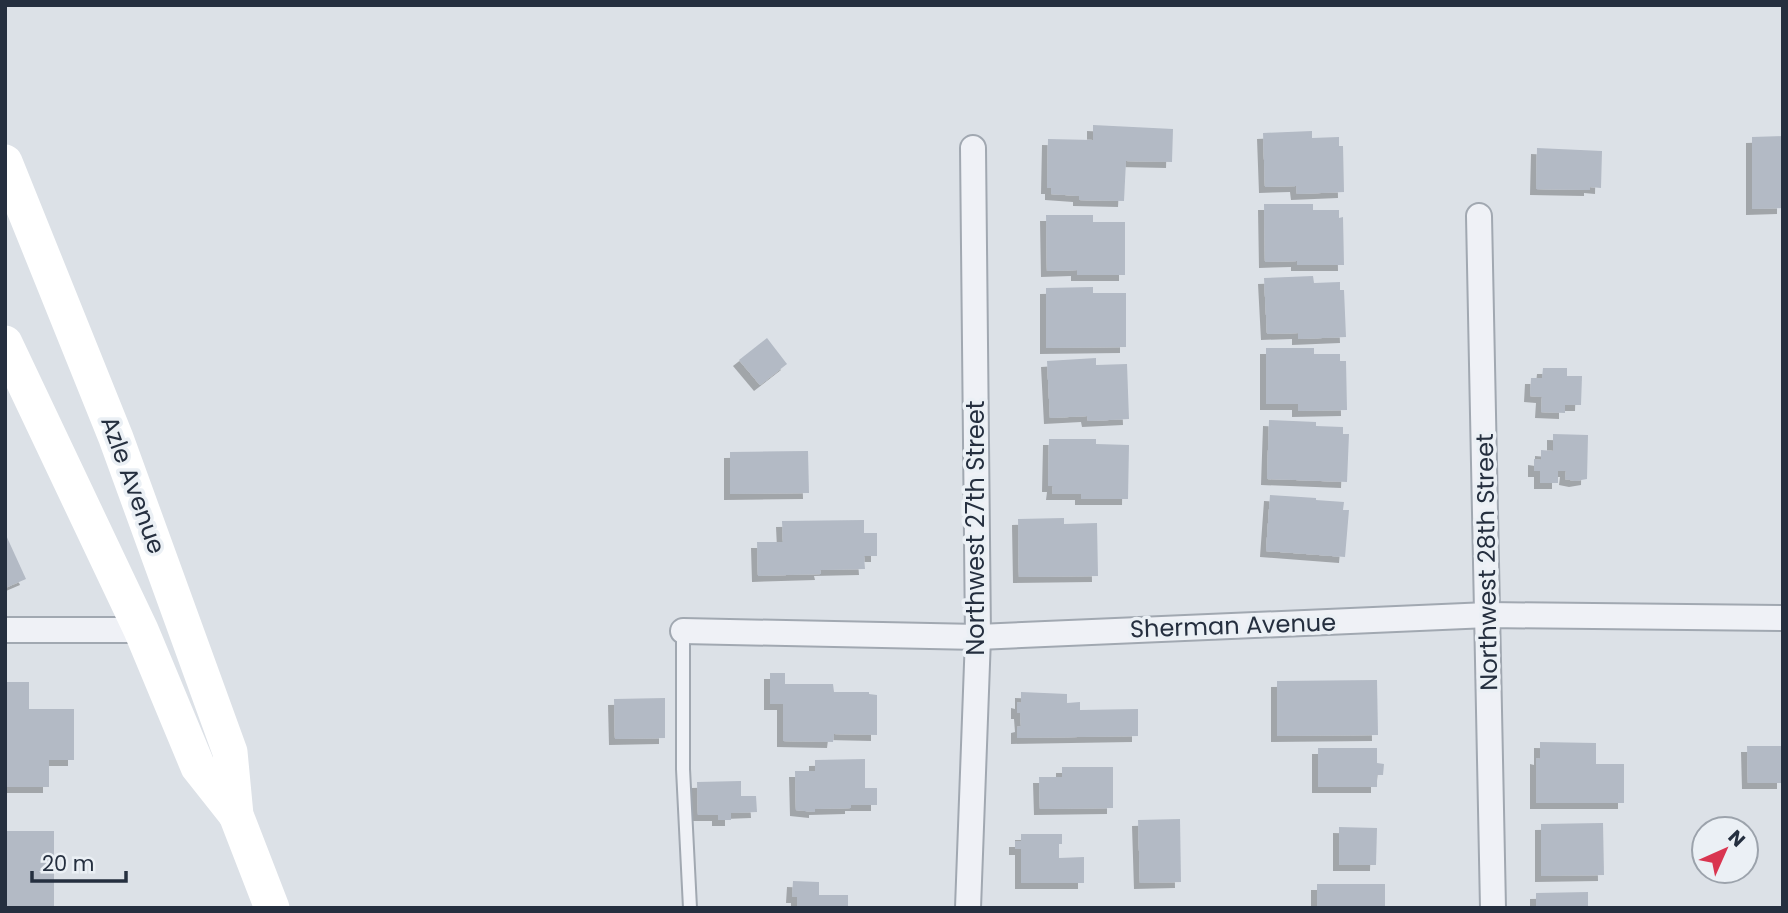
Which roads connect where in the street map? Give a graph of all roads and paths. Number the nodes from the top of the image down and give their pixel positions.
1 (973, 148) dead end
2 (5, 162) edge
3 (1479, 216) dead end
4 (5, 343) edge
5 (1488, 615) junction
6 (1783, 618) edge
7 (5, 630) edge
8 (141, 630) junction
9 (683, 631) joint
10 (978, 637) junction
11 (236, 815) junction
12 (272, 908) edge
13 (691, 908) edge
14 (968, 908) edge
15 (1493, 908) edge

1 - 10 street, Northwest 27th Street
2 - 11 main road, Azle Avenue
3 - 5 street, Northwest 28th Street
4 - 8 main road, Azle Avenue
5 - 6 street, Sherman Avenue
5 - 10 street, Sherman Avenue
5 - 15 street, Northwest 28th Street
7 - 8 street
8 - 11 main road, Azle Avenue
9 - 10 street, Sherman Avenue
9 - 13 lane
10 - 14 street, Northwest 27th Street
11 - 12 main road, Azle Avenue

